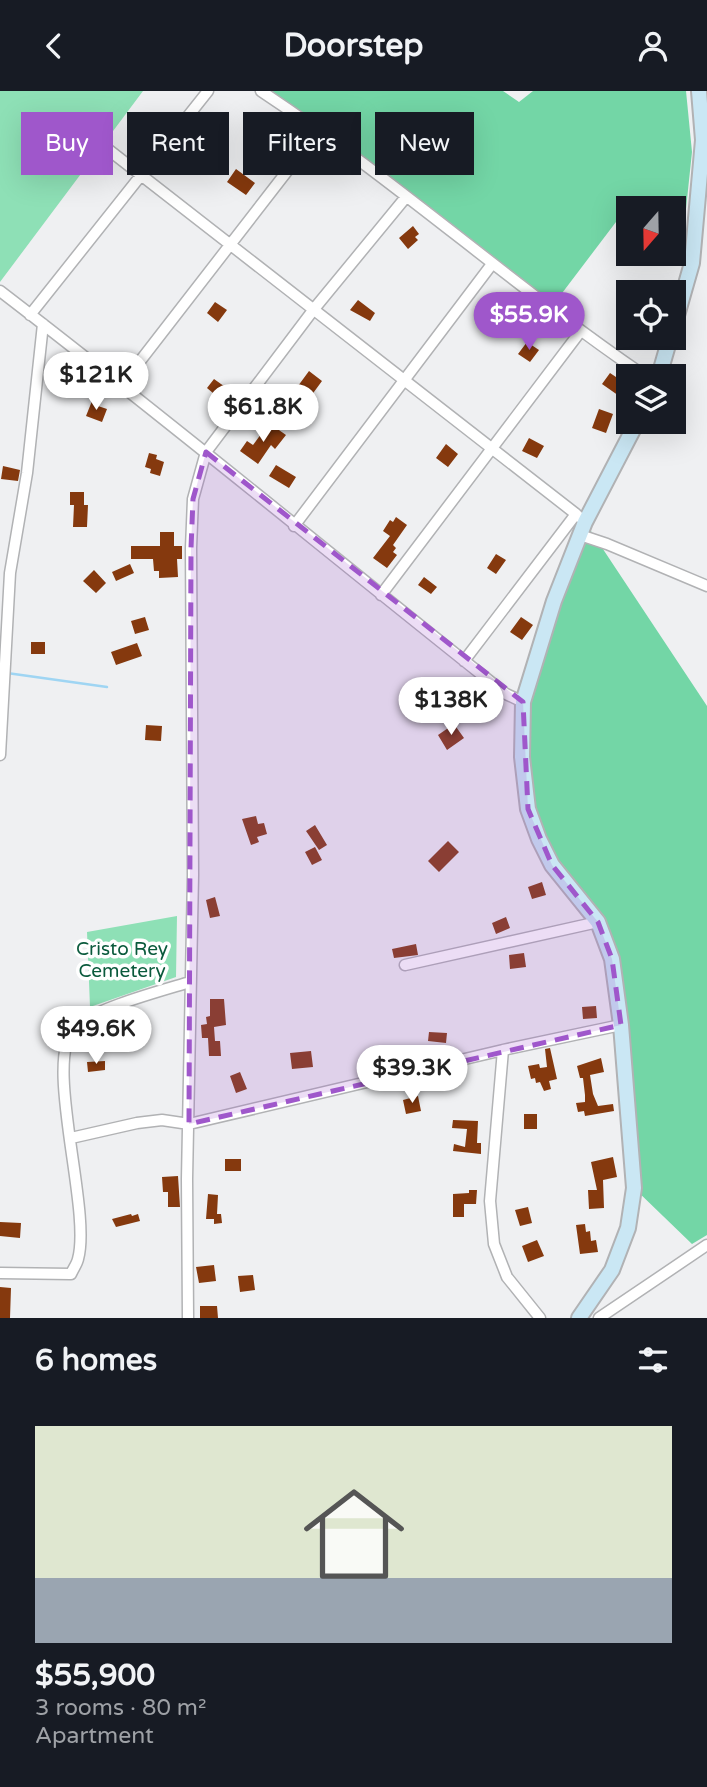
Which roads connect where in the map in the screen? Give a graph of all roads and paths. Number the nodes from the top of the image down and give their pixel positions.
1 (208, 91) edge
2 (261, 91) edge
3 (699, 91) edge
4 (292, 112) edge
5 (113, 153) edge
6 (361, 163) edge
7 (284, 175) edge
8 (142, 176) junction
9 (405, 197) junction
10 (230, 244) junction
11 (492, 264) junction
12 (686, 283) edge
13 (0, 291) edge
14 (314, 309) junction
15 (30, 314) junction
16 (43, 324) junction
17 (580, 332) junction
18 (627, 364) edge
19 (404, 380) junction
20 (120, 387) junction
21 (630, 434) edge
22 (493, 449) junction
23 (206, 452) junction
24 (581, 524) junction
25 (294, 526) junction
26 (707, 586) edge
27 (381, 595) junction
28 (3, 625) edge
29 (464, 660) junction
30 (523, 702) junction
31 (0, 755) edge
32 (598, 922) junction
33 (405, 965) dead end
34 (190, 982) junction
35 (621, 1025) junction
36 (503, 1050) junction
37 (189, 1124) junction
38 (71, 1139) junction
39 (707, 1245) edge
40 (0, 1273) edge
41 (188, 1318) edge
42 (540, 1318) edge
43 (579, 1318) edge
44 (599, 1318) edge

1 - 8 street
2 - 4 street
3 - 12 main road
5 - 8 street
6 - 9 street
7 - 10 street
8 - 10 street
8 - 15 street
9 - 11 street
9 - 14 street
10 - 14 street
10 - 20 street
11 - 17 street
11 - 19 street
13 - 15 street
14 - 19 street
14 - 23 street
15 - 16 street
16 - 20 street
16 - 28 street
17 - 18 street
17 - 22 street
19 - 22 street
19 - 25 street
20 - 23 street
21 - 24 main road
22 - 24 street
22 - 27 street
23 - 25 street
23 - 34 street
24 - 26 street
24 - 29 street
24 - 30 main road
25 - 27 street
27 - 29 street
28 - 31 street
29 - 30 street
30 - 32 main road
32 - 33 street
32 - 35 main road
34 - 37 street
34 - 38 street
35 - 36 street
35 - 43 main road
36 - 37 street
36 - 42 street
37 - 38 street
37 - 41 street
38 - 40 street
39 - 44 street

